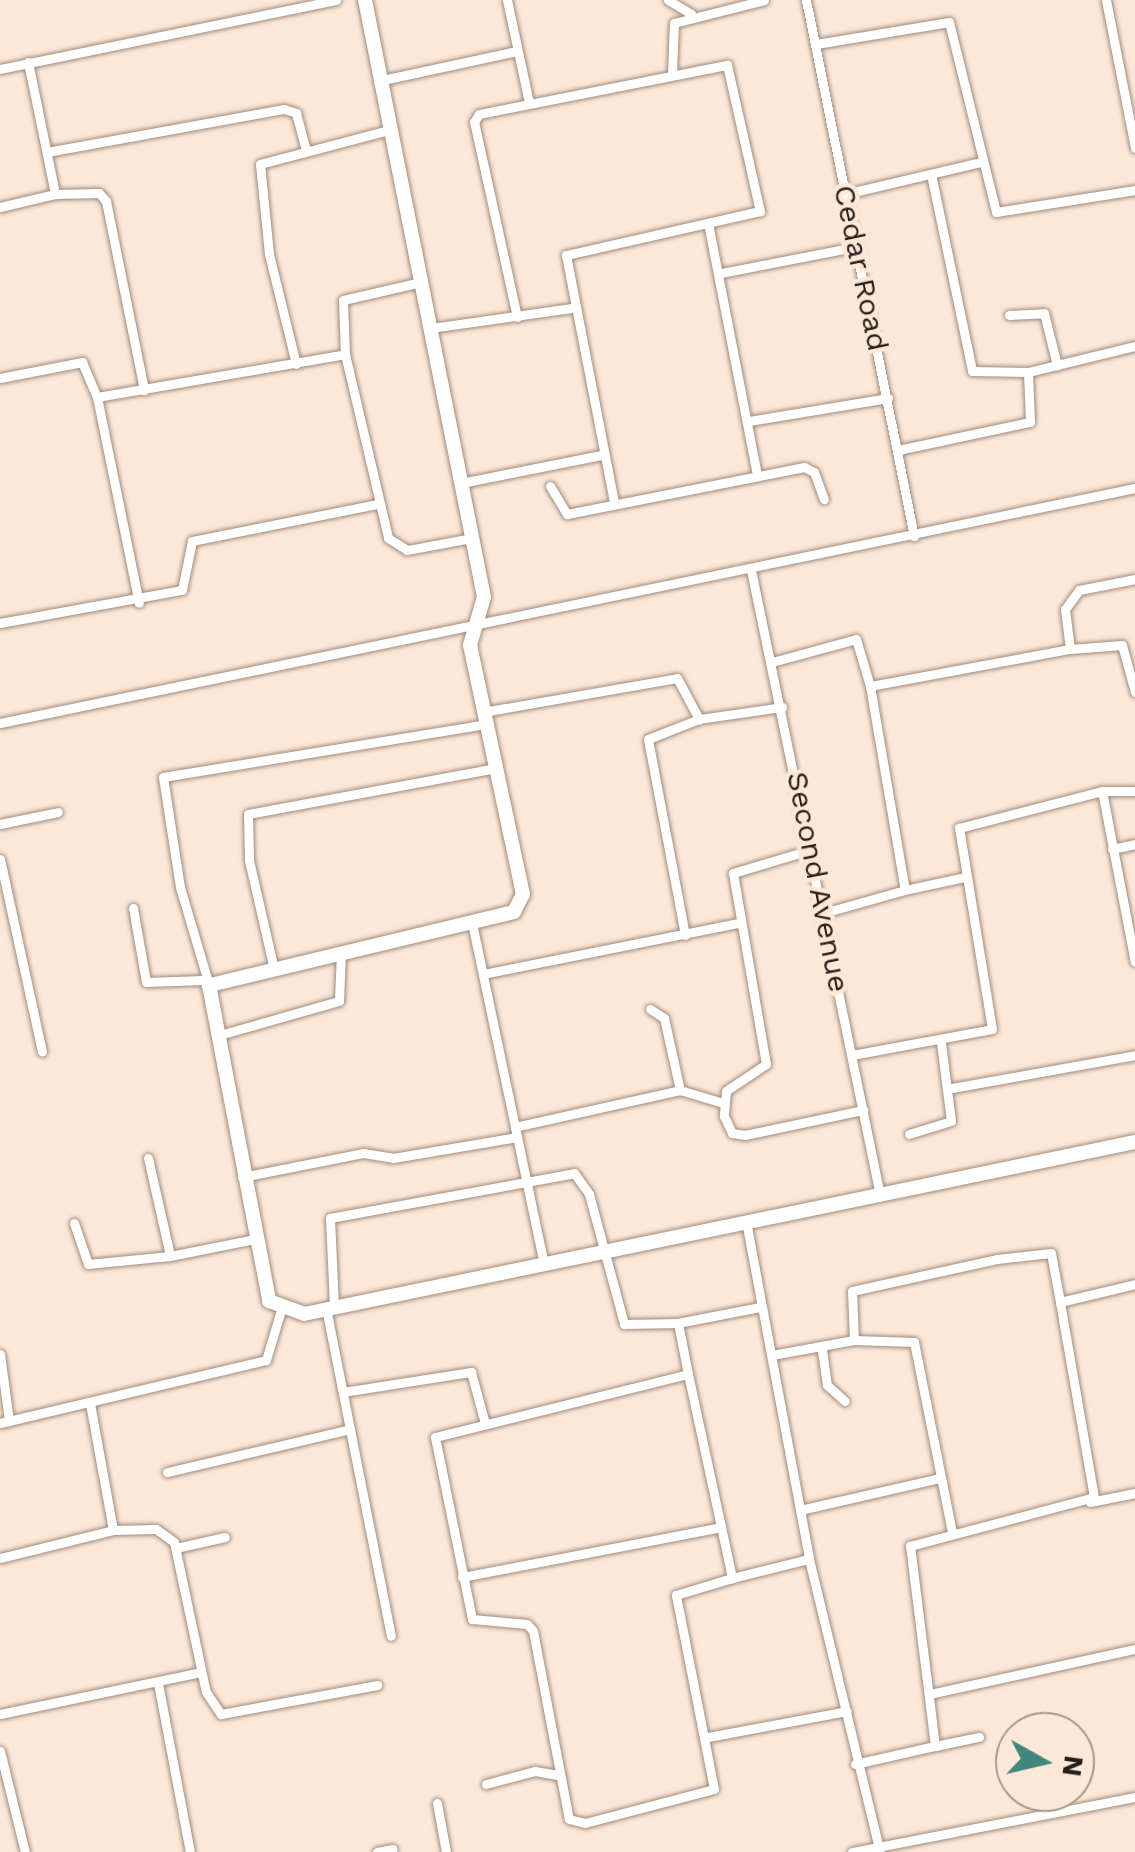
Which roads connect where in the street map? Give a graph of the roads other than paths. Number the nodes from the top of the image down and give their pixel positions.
1 (336, 0) edge
2 (365, 0) edge
3 (507, 0) edge
4 (668, 0) edge
5 (764, 0) edge
6 (806, 0) edge
7 (1106, 0) edge
8 (317, 2) edge
9 (691, 14) junction
10 (816, 44) junction
11 (517, 51) junction
12 (28, 62) junction
13 (0, 69) edge
14 (672, 74) junction
15 (378, 82) junction
16 (529, 103) junction
17 (389, 130) junction
18 (1134, 136) edge
19 (1135, 148) edge
20 (306, 150) junction
21 (46, 152) junction
22 (980, 162) junction
23 (931, 174) junction
24 (1135, 190) edge
25 (55, 194) junction
26 (845, 194) junction
27 (0, 207) edge
28 (708, 223) junction
29 (855, 247) junction
30 (721, 273) junction
31 (421, 282) junction
32 (571, 308) junction
33 (1009, 315) dead end
34 (517, 317) junction
35 (431, 328) junction
36 (1135, 346) edge
37 (345, 354) junction
38 (296, 364) junction
39 (1057, 365) junction
40 (1028, 372) junction
41 (0, 378) edge
42 (144, 390) junction
43 (97, 398) junction
44 (888, 398) junction
45 (750, 421) junction
46 (898, 450) junction
47 (602, 454) junction
48 (758, 476) junction
49 (461, 483) junction
50 (550, 486) dead end
51 (1135, 488) edge
52 (824, 499) dead end
53 (614, 503) junction
54 (378, 504) junction
55 (914, 536) junction
56 (472, 538) junction
57 (751, 570) junction
58 (1135, 579) edge
59 (138, 603) junction
60 (0, 624) edge
61 (476, 625) junction
62 (1070, 648) junction
63 (772, 662) junction
64 (870, 686) junction
65 (1135, 692) edge
66 (782, 707) junction
67 (485, 718) junction
68 (699, 719) junction
69 (0, 723) edge
70 (495, 768) junction
71 (1135, 791) edge
72 (1102, 792) junction
73 (58, 812) dead end
74 (0, 824) edge
75 (1135, 844) edge
76 (1112, 848) junction
77 (813, 849) junction
78 (0, 858) edge
79 (965, 878) junction
80 (905, 890) junction
81 (134, 908) dead end
82 (823, 913) junction
83 (738, 923) junction
84 (472, 924) junction
85 (685, 934) junction
86 (341, 948) junction
87 (1135, 962) edge
88 (273, 965) junction
89 (483, 974) junction
90 (206, 982) junction
91 (650, 1009) dead end
92 (214, 1036) junction
93 (941, 1043) junction
94 (42, 1051) dead end
95 (852, 1055) junction
96 (1135, 1055) edge
97 (952, 1088) junction
98 (680, 1090) junction
99 (722, 1103) junction
100 (862, 1110) junction
101 (516, 1132) junction
102 (909, 1134) dead end
103 (1135, 1142) edge
104 (148, 1158) dead end
105 (242, 1177) junction
106 (526, 1183) junction
107 (880, 1195) junction
108 (746, 1221) junction
109 (74, 1223) dead end
110 (255, 1239) junction
111 (605, 1251) junction
112 (170, 1256) junction
113 (544, 1265) junction
114 (1135, 1284) edge
115 (1060, 1302) junction
116 (330, 1307) junction
117 (760, 1307) junction
118 (282, 1310) junction
119 (678, 1323) junction
120 (854, 1340) junction
121 (822, 1350) junction
122 (0, 1354) edge
123 (772, 1355) junction
124 (688, 1374) junction
125 (343, 1392) junction
126 (845, 1401) dead end
127 (90, 1404) junction
128 (484, 1420) junction
129 (4, 1422) edge
130 (350, 1429) junction
131 (167, 1472) dead end
132 (940, 1478) junction
133 (1135, 1493) edge
134 (1088, 1503) junction
135 (800, 1510) junction
136 (721, 1527) junction
137 (113, 1530) junction
138 (952, 1532) junction
139 (225, 1538) dead end
140 (176, 1548) junction
141 (0, 1558) edge
142 (810, 1559) junction
143 (462, 1576) junction
144 (732, 1578) junction
145 (391, 1636) dead end
146 (1135, 1649) edge
147 (201, 1672) junction
148 (158, 1683) junction
149 (377, 1685) dead end
150 (930, 1694) junction
151 (846, 1711) junction
152 (0, 1714) edge
153 (979, 1737) dead end
154 (708, 1738) junction
155 (935, 1746) junction
156 (0, 1751) edge
157 (855, 1764) junction
158 (558, 1775) junction
159 (486, 1784) dead end
160 (1135, 1797) edge
161 (438, 1803) dead end
162 (392, 1849) dead end
163 (879, 1850) edge
164 (25, 1852) edge
165 (190, 1852) edge
166 (377, 1852) edge
167 (446, 1852) edge
168 (852, 1852) edge

1 - 8 street
2 - 15 street
3 - 11 street
4 - 9 street
5 - 9 street
6 - 10 street, Cedar Road
7 - 18 street
8 - 12 street
9 - 14 street
10 - 22 street
10 - 26 street, Cedar Road
11 - 15 street
11 - 16 street
12 - 13 street
12 - 21 street
14 - 16 street
14 - 28 street
15 - 17 street
16 - 34 street
17 - 20 street
17 - 31 street
18 - 19 street
20 - 21 street
20 - 38 street
21 - 25 street
22 - 23 street
22 - 24 street
23 - 26 street
23 - 40 street
25 - 27 street
25 - 42 street
26 - 29 street, Cedar Road
28 - 30 street
28 - 32 street
29 - 30 street
29 - 44 street, Cedar Road
30 - 45 street
31 - 35 street
31 - 37 street
32 - 34 street
32 - 47 street
33 - 39 street
34 - 35 street
35 - 49 street
36 - 39 street
37 - 38 street
37 - 54 street
38 - 42 street
39 - 40 street
40 - 46 street
41 - 43 street
42 - 43 street
43 - 59 street
44 - 45 street
44 - 46 street, Cedar Road
45 - 48 street
46 - 55 street, Cedar Road
47 - 49 street
47 - 53 street
48 - 52 street
48 - 53 street
49 - 56 street
50 - 53 street
51 - 55 street
54 - 56 street
54 - 59 street
55 - 57 street
56 - 61 street
57 - 61 street
57 - 63 street, Second Avenue
58 - 62 street
59 - 60 street
61 - 67 street
61 - 69 street
62 - 64 street
62 - 65 street
63 - 64 street
63 - 66 street, Second Avenue
64 - 80 street
66 - 68 street
66 - 77 street, Second Avenue
67 - 68 street
67 - 70 street
67 - 90 street
68 - 85 street
70 - 84 street
70 - 88 street
71 - 72 street
72 - 76 street
72 - 79 street
73 - 74 street
75 - 76 street
76 - 87 street
77 - 82 street, Second Avenue
77 - 83 street
78 - 94 street
79 - 80 street
79 - 93 street
80 - 82 street
81 - 90 street
82 - 95 street, Second Avenue
83 - 85 street
83 - 99 street
84 - 86 street
84 - 89 street
85 - 89 street
86 - 88 street
86 - 92 street
88 - 90 street
89 - 101 street
90 - 92 street
91 - 98 street
92 - 105 street
93 - 95 street
93 - 97 street
95 - 100 street, Second Avenue
96 - 97 street
97 - 102 street
98 - 99 street
98 - 101 street
99 - 100 street
100 - 107 street, Second Avenue
101 - 105 street
101 - 106 street
103 - 107 street
104 - 112 street
105 - 110 street
106 - 111 street
106 - 113 street
106 - 116 street
107 - 108 street
108 - 111 street
108 - 117 street
109 - 112 street
110 - 112 street
110 - 118 street
111 - 113 street
111 - 119 street
113 - 116 street
114 - 115 street
115 - 120 street
115 - 134 street
116 - 118 street
116 - 125 street
117 - 119 street
117 - 123 street
118 - 127 street
119 - 124 street
120 - 121 street
120 - 132 street
121 - 123 street
121 - 126 street
122 - 129 street
123 - 135 street
124 - 128 street
124 - 136 street
125 - 128 street
125 - 130 street
127 - 129 street
127 - 137 street
128 - 143 street
130 - 131 street
130 - 145 street
132 - 135 street
132 - 138 street
133 - 134 street
134 - 138 street
135 - 142 street
136 - 143 street
136 - 144 street
137 - 140 street
137 - 141 street
138 - 150 street
139 - 140 street
140 - 147 street
142 - 144 street
142 - 151 street
143 - 158 street
144 - 154 street
146 - 150 street
147 - 148 street
147 - 149 street
148 - 152 street
148 - 165 street
150 - 155 street
151 - 154 street
151 - 157 street
153 - 155 street
154 - 158 street
155 - 157 street
156 - 164 street
157 - 163 street
158 - 159 street
160 - 163 street
161 - 167 street
162 - 166 street
163 - 168 street

